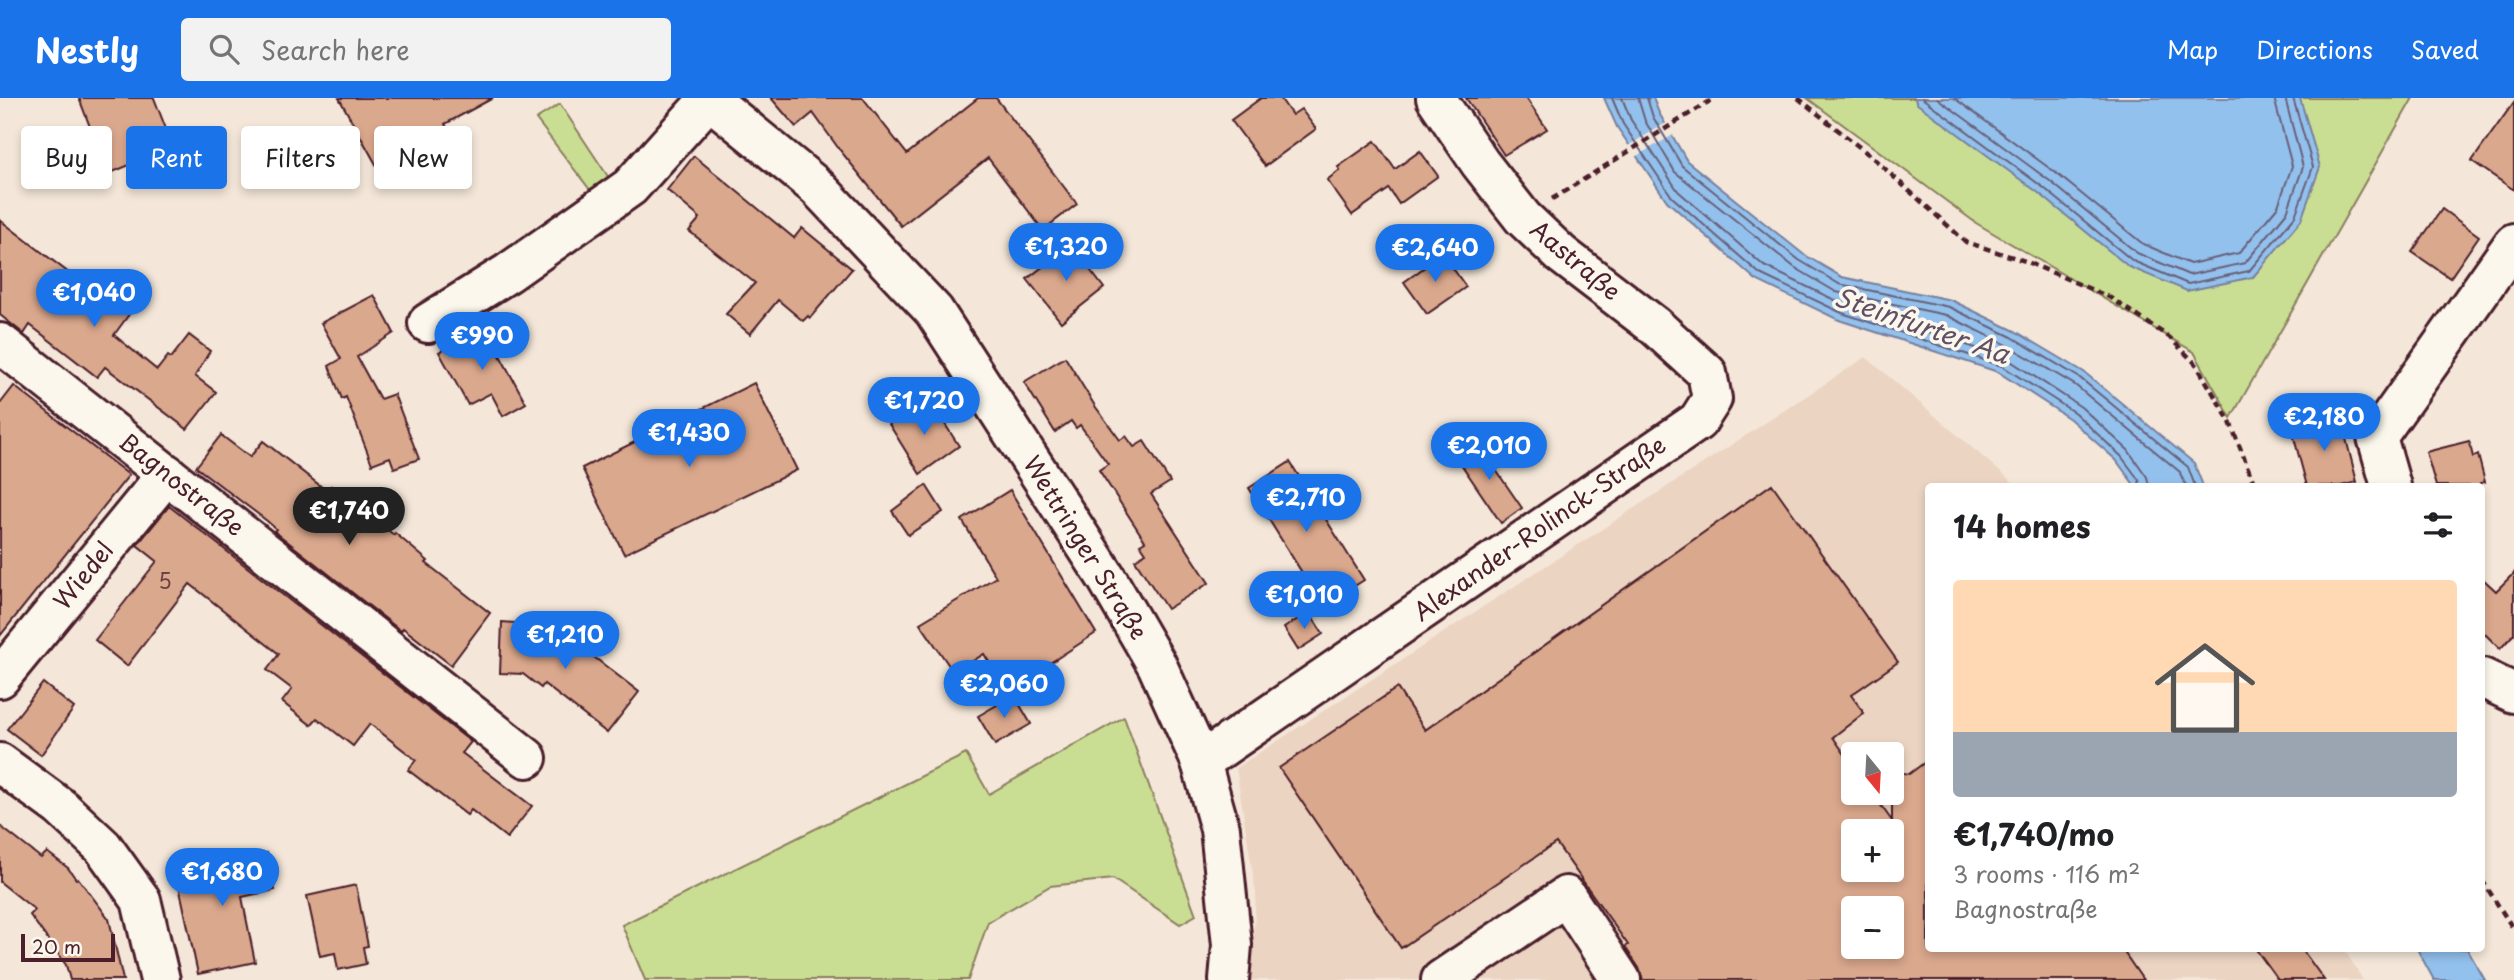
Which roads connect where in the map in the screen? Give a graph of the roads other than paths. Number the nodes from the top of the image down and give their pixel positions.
1 (709, 98) edge
2 (1436, 98) edge
3 (2514, 243) edge
4 (428, 323) dead end
5 (0, 343) edge
6 (1707, 373) joint
7 (167, 474) junction
8 (2390, 483) edge
9 (0, 678) edge
10 (2485, 679) edge
11 (2514, 693) edge
12 (527, 758) dead end
13 (1201, 762) junction
14 (0, 763) edge
15 (160, 980) edge
16 (1229, 980) edge
17 (1441, 980) edge
18 (1621, 980) edge

1 - 4 street, Wettringer Straße
1 - 13 street, Wettringer Straße
2 - 6 street, Aastraße
3 - 8 street
5 - 7 street, Bagnostraße
6 - 13 street, Alexander-Rolinck-Straße
7 - 9 street, Wiedel
7 - 12 street, Bagnostraße
10 - 11 street
13 - 16 street, Wettringer Straße
14 - 15 street
17 - 18 street

